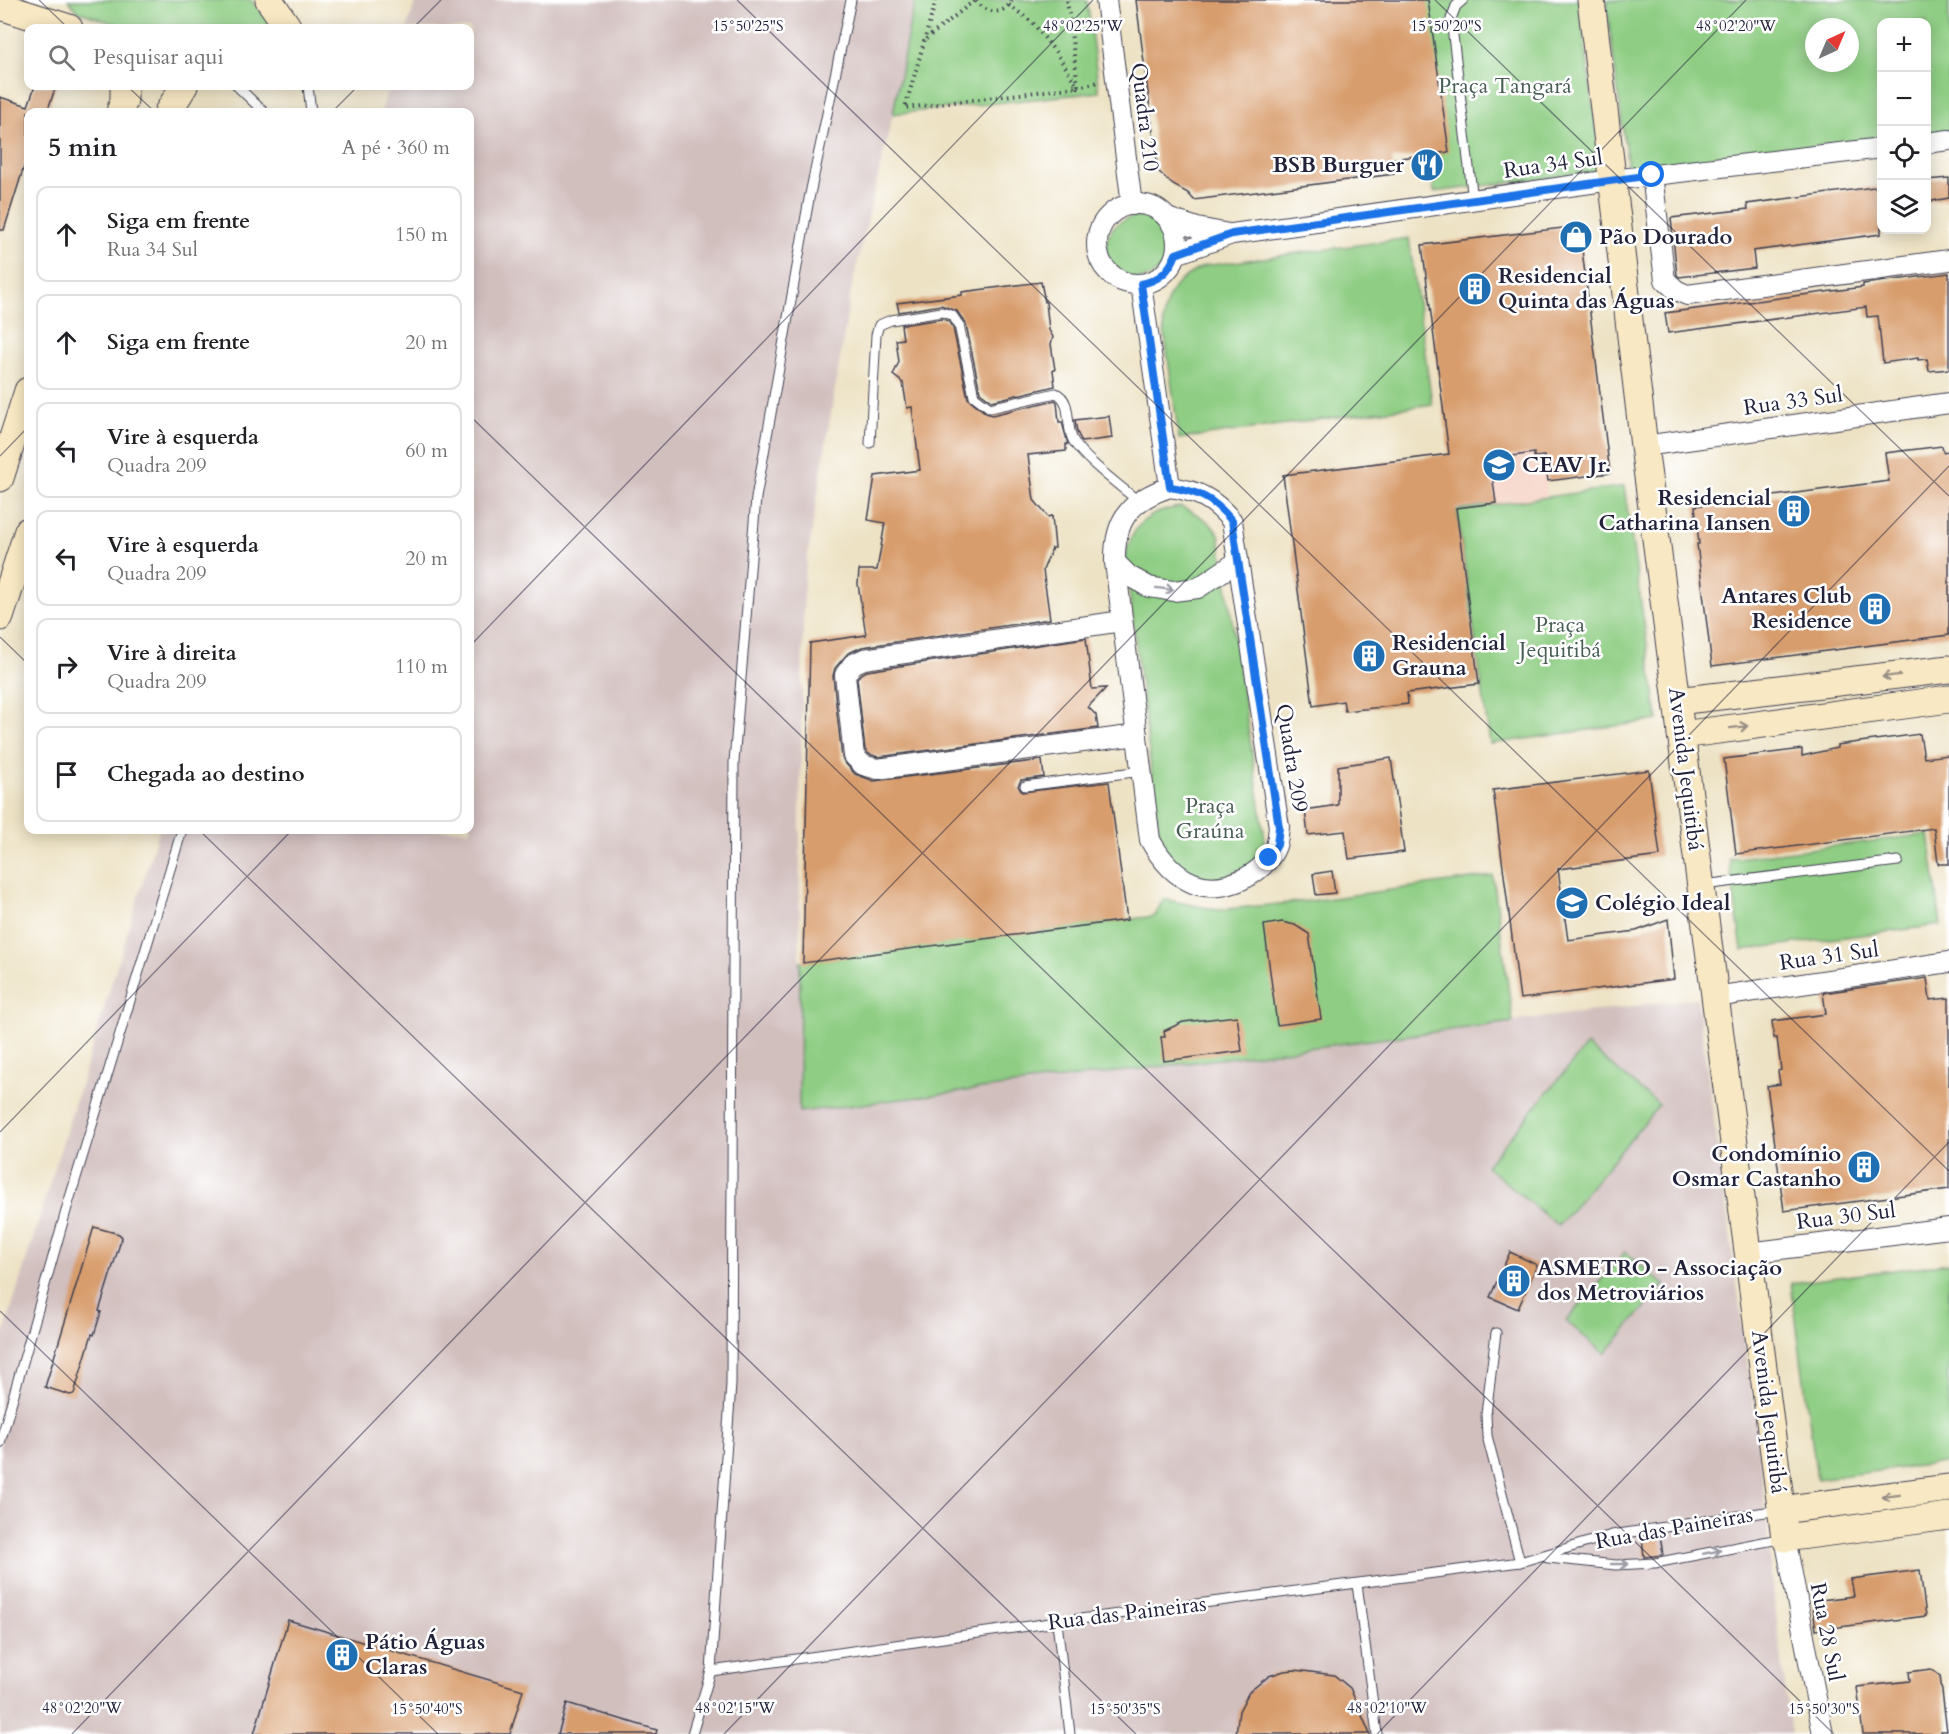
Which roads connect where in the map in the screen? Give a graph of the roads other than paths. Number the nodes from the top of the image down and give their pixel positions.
1 (55, 0) edge
2 (270, 0) edge
3 (851, 0) edge
4 (1106, 0) edge
5 (1463, 0) edge
6 (1591, 0) edge
7 (0, 6) edge
8 (56, 24) edge
9 (65, 24) edge
10 (285, 24) edge
11 (124, 90) edge
12 (182, 90) edge
13 (241, 90) edge
14 (308, 90) edge
15 (121, 108) edge
16 (170, 108) edge
17 (260, 108) edge
18 (311, 108) edge
19 (1949, 141) edge
20 (1931, 143) edge
21 (1877, 148) edge
22 (1652, 175) junction
23 (1612, 180) junction
24 (1473, 200) junction
25 (1132, 205) junction
26 (1167, 218) junction
27 (1232, 234) junction
28 (1176, 254) junction
29 (1949, 260) edge
30 (1141, 284) junction
31 (24, 403) edge
32 (1949, 403) edge
33 (870, 443) dead end
34 (1644, 446) junction
35 (0, 478) edge
36 (1170, 487) junction
37 (1139, 502) junction
38 (24, 543) edge
39 (1238, 561) junction
40 (1115, 562) junction
41 (0, 618) edge
42 (1122, 621) junction
43 (1949, 669) edge
44 (1790, 688) junction
45 (1949, 699) edge
46 (1677, 701) junction
47 (1793, 720) junction
48 (1137, 735) junction
49 (1682, 735) junction
50 (1142, 771) junction
51 (1025, 786) dead end
52 (182, 834) edge
53 (1898, 861) dead end
54 (1701, 885) junction
55 (1949, 962) edge
56 (1715, 997) junction
57 (1949, 1228) edge
58 (1748, 1253) junction
59 (1496, 1333) dead end
60 (0, 1443) edge
61 (1949, 1488) edge
62 (1782, 1510) junction
63 (1949, 1516) edge
64 (1785, 1538) junction
65 (1543, 1557) junction
66 (1520, 1562) junction
67 (1357, 1584) junction
68 (1057, 1622) junction
69 (711, 1671) junction
70 (692, 1734) edge
71 (1070, 1734) edge
72 (1377, 1734) edge
73 (1823, 1734) edge

1 - 9 street
2 - 10 street
3 - 69 lane
4 - 25 street, Quadra 210
5 - 24 lane
6 - 23 street, Avenida Jequitibá
7 - 8 street
11 - 15 street
12 - 16 street
13 - 17 lane
14 - 18 lane
19 - 20 street
21 - 22 street, Rua 34 Sul
22 - 23 street, Rua 34 Sul
22 - 29 street
23 - 24 street, Rua 34 Sul
23 - 34 street, Avenida Jequitibá
24 - 27 street, Rua 34 Sul
25 - 26 street
25 - 30 street
26 - 27 street, Rua 34 Sul
26 - 28 street
27 - 28 street, Rua 34 Sul
28 - 30 street
30 - 36 street
31 - 35 street
32 - 34 street, Rua 33 Sul
33 - 37 lane
34 - 46 street, Avenida Jequitibá
36 - 37 street, Quadra 209
36 - 39 street, Quadra 209
37 - 40 street, Quadra 209
38 - 41 street
40 -> 39 street
39 - 50 street, Quadra 209
40 - 42 street, Quadra 209
42 - 48 street, Quadra 209
42 - 48 street
43 -> 44 street
44 - 46 street
44 - 47 street
45 - 47 street
46 - 49 street, Avenida Jequitibá
49 -> 47 street
48 - 50 street, Quadra 209
49 - 54 street, Avenida Jequitibá
50 - 51 lane
52 - 60 lane
53 - 54 lane
54 - 56 street, Avenida Jequitibá
55 - 56 street, Rua 31 Sul
56 - 58 street, Avenida Jequitibá
57 - 58 street, Rua 30 Sul
58 - 62 street, Avenida Jequitibá
59 - 66 lane
61 -> 62 street, Rua das Paineiras
62 - 64 street, Avenida Jequitibá
62 - 65 lane, Rua das Paineiras
63 - 64 street, Rua das Paineiras
65 -> 64 lane, Rua das Paineiras
64 - 73 street, Rua 28 Sul
65 - 66 lane, Rua das Paineiras
66 - 67 lane, Rua das Paineiras
67 - 68 lane, Rua das Paineiras
67 - 72 lane
68 - 69 lane, Rua das Paineiras
68 - 71 lane
69 - 70 lane

